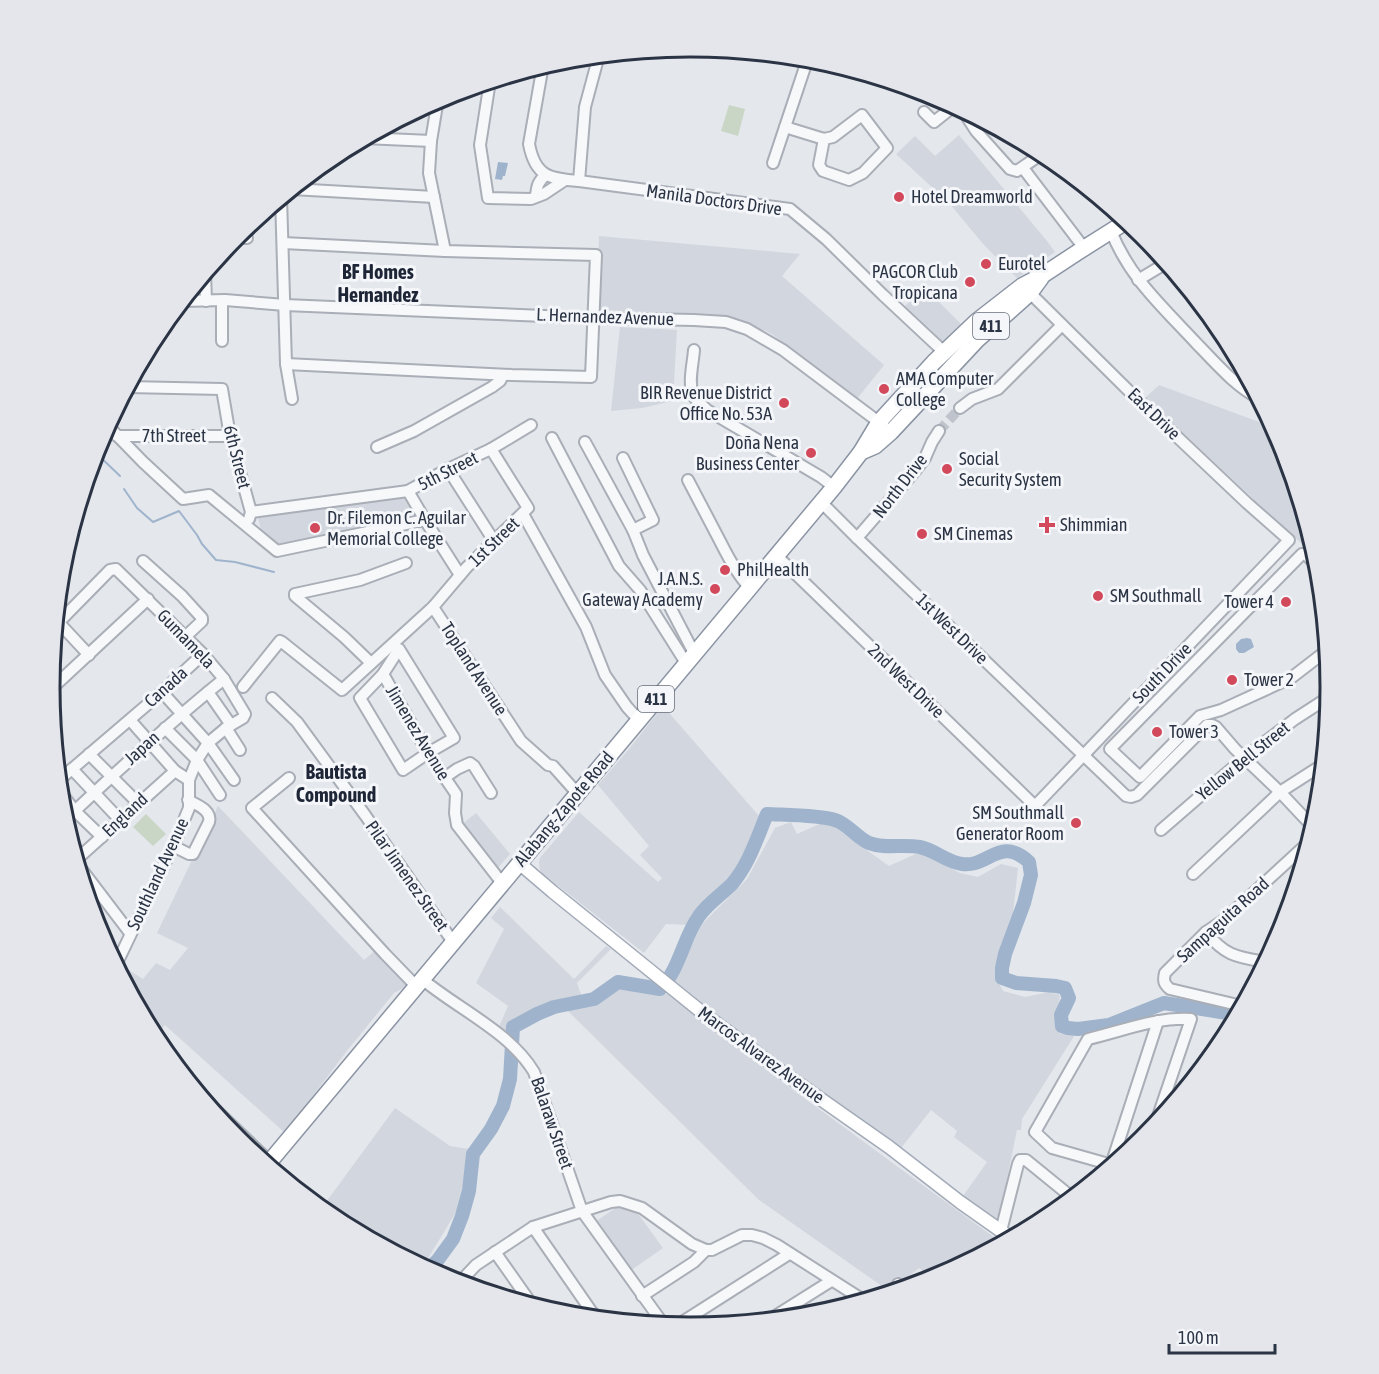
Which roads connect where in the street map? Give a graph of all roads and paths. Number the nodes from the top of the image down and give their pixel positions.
1 (597, 64) edge
2 (805, 68) edge
3 (541, 75) edge
4 (489, 89) edge
5 (436, 111) edge
6 (924, 112) dead end
7 (946, 112) edge
8 (971, 124) edge
9 (785, 127) junction
10 (379, 139) edge
11 (824, 139) junction
12 (430, 141) junction
13 (1034, 159) edge
14 (773, 163) dead end
15 (1020, 170) junction
16 (546, 175) junction
17 (565, 180) junction
18 (579, 181) junction
19 (303, 190) edge
20 (536, 196) junction
21 (434, 197) junction
22 (281, 207) edge
23 (1119, 226) edge
24 (1111, 231) junction
25 (283, 243) junction
26 (1084, 248) junction
27 (445, 251) junction
28 (1159, 268) edge
29 (1138, 280) junction
30 (205, 285) edge
31 (1026, 289) junction
32 (192, 301) edge
33 (206, 301) junction
34 (222, 301) junction
35 (285, 305) junction
36 (593, 318) junction
37 (1062, 325) junction
38 (222, 340) dead end
39 (694, 350) dead end
40 (944, 352) junction
41 (286, 364) junction
42 (503, 375) junction
43 (136, 387) edge
44 (1244, 389) edge
45 (292, 399) dead end
46 (960, 408) tunnel mouth
47 (531, 425) dead end
48 (885, 427) junction
49 (939, 431) tunnel mouth
50 (113, 432) edge
51 (117, 436) junction
52 (230, 436) junction
53 (552, 438) dead end
54 (585, 442) dead end
55 (377, 447) dead end
56 (491, 449) junction
57 (623, 458) dead end
58 (448, 469) junction
59 (688, 480) dead end
60 (834, 487) junction
61 (408, 491) junction
62 (821, 502) junction
63 (526, 511) junction
64 (251, 512) junction
65 (425, 520) junction
66 (246, 525) junction
67 (633, 530) junction
68 (856, 538) junction
69 (1289, 540) joint
70 (494, 541) junction
71 (1305, 554) edge
72 (776, 555) junction
73 (143, 561) dead end
74 (406, 564) dead end
75 (460, 575) junction
76 (749, 587) junction
77 (148, 599) junction
78 (433, 607) junction
79 (64, 617) edge
80 (63, 627) edge
81 (185, 637) junction
82 (1188, 645) junction
83 (202, 654) junction
84 (89, 655) junction
85 (1201, 657) junction
86 (1319, 657) edge
87 (690, 658) junction
88 (371, 663) junction
89 (383, 674) junction
90 (224, 680) junction
91 (60, 682) edge
92 (243, 687) dead end
93 (162, 692) junction
94 (208, 692) junction
95 (272, 698) dead end
96 (1319, 703) edge
97 (181, 713) junction
98 (245, 714) joint
99 (638, 719) junction
100 (130, 720) junction
101 (229, 727) junction
102 (165, 728) junction
103 (150, 741) junction
104 (208, 743) junction
105 (240, 750) dead end
106 (428, 753) junction
107 (89, 754) junction
108 (1083, 756) junction
109 (1244, 758) junction
110 (196, 760) junction
111 (72, 769) junction
112 (1314, 770) edge
113 (175, 771) junction
114 (66, 774) edge
115 (110, 777) junction
116 (289, 778) dead end
117 (444, 778) junction
118 (189, 780) junction
119 (234, 780) dead end
120 (571, 790) junction
121 (1280, 792) junction
122 (93, 793) junction
123 (491, 793) dead end
124 (220, 795) dead end
125 (188, 800) junction
126 (138, 803) junction
127 (71, 806) edge
128 (1035, 806) joint
129 (75, 811) junction
130 (73, 813) edge
131 (1305, 819) edge
132 (120, 820) junction
133 (1161, 830) dead end
134 (102, 837) junction
135 (173, 846) junction
136 (1297, 853) edge
137 (82, 855) edge
138 (519, 863) junction
139 (1193, 874) dead end
140 (90, 879) edge
141 (502, 883) junction
142 (1206, 932) junction
143 (130, 933) junction
144 (453, 942) junction
145 (120, 956) edge
146 (1257, 961) edge
147 (419, 982) junction
148 (1234, 1004) edge
149 (1158, 1021) junction
150 (1163, 1102) edge
151 (1116, 1151) edge
152 (272, 1159) edge
153 (1103, 1163) edge
154 (1066, 1192) edge
155 (582, 1211) junction
156 (533, 1227) junction
157 (1006, 1232) edge
158 (1005, 1233) edge
159 (706, 1250) junction
160 (495, 1252) junction
161 (789, 1254) junction
162 (467, 1276) edge
163 (831, 1281) junction
164 (526, 1296) edge
165 (642, 1296) junction
166 (854, 1296) edge
167 (590, 1309) edge
168 (785, 1310) edge
169 (657, 1316) edge
170 (690, 1317) edge

1 - 18 street
2 - 9 street
3 - 16 street
4 - 20 street
5 - 12 street
6 - 7 street
8 - 15 street
9 - 11 street
9 - 14 street
10 - 12 street
11 - 11 street
12 - 21 street
13 - 15 street
15 - 26 street
16 - 17 street, Manila Doctors Drive
16 - 20 street
17 - 18 street, Manila Doctors Drive
17 - 20 street
18 - 40 street, Manila Doctors Drive
19 - 21 street
21 - 27 street
22 - 25 street
23 - 24 highway, Alabang-Zapote Road / 411
24 - 26 highway, Alabang-Zapote Road / 411
24 - 29 street
25 - 27 street
25 - 35 street
26 - 31 highway, Alabang-Zapote Road / 411
27 - 36 street
28 - 29 street
29 - 44 street
30 - 33 street
31 - 37 street, East Drive
31 - 40 highway, Alabang-Zapote Road / 411
31 - 48 highway, Alabang-Zapote Road / 411
32 - 33 street, L. Hernandez Avenue
33 - 34 street, L. Hernandez Avenue
34 - 35 street, L. Hernandez Avenue
34 - 38 street
35 - 36 street, L. Hernandez Avenue
35 - 41 street
36 - 42 street
36 - 48 street, L. Hernandez Avenue
37 - 46 street
37 - 69 street, East Drive
39 - 60 street
40 - 48 highway, Alabang-Zapote Road / 411
41 - 42 street
41 - 45 street
42 - 55 street
43 - 52 street, 6th Street
47 - 56 street, 5th Street
48 - 60 highway, Alabang-Zapote Road / 411
49 - 68 street, North Drive
50 - 51 street
51 - 52 street, 7th Street
51 - 66 street
52 - 64 street, 6th Street
53 - 87 street
54 - 67 street
56 - 58 street, 5th Street
56 - 63 street
57 - 67 street
58 - 61 street, 5th Street
58 - 70 street
59 - 76 street
60 - 62 highway, Alabang-Zapote Road / 411
61 - 64 street, 5th Street
61 - 65 street
62 - 68 street, 1st West Drive
62 - 72 highway, Alabang-Zapote Road / 411
63 - 70 street, 1st Street
63 - 99 street
64 - 66 street, 6th Street
65 - 66 street
65 - 75 street
67 - 87 street
68 - 108 street, 1st West Drive
69 - 82 street, South Drive
70 - 75 street, 1st Street
71 - 85 street
72 - 76 highway, Alabang-Zapote Road / 411
72 - 128 street, 2nd West Drive
73 - 81 street
74 - 88 street
75 - 78 street, Topland Avenue
76 - 87 highway, Alabang-Zapote Road / 411
77 - 79 street, Gumamela
77 - 81 street, Gumamela
77 - 84 street
78 - 88 street
78 - 120 street, Topland Avenue
80 - 84 street, Gumamela
81 - 83 street, Gumamela
82 - 85 street
82 - 108 street, South Drive
83 - 90 street, Gumamela
83 - 93 street, Canada
84 - 91 street
85 - 86 street
87 - 99 highway, Alabang-Zapote Road / 411
88 - 92 street
89 - 106 street, Jimenez Avenue
89 - 106 street
89 - 106 street
90 - 94 street, Japan
90 - 98 street, Gumamela
93 - 97 street
93 - 100 street, Canada
94 - 97 street, Japan
94 - 101 street
95 - 144 street, Pilar Jimenez Street
96 - 109 street, Yellow Bell Street
97 - 102 street, Japan
97 - 104 street
98 - 101 street, Southland Avenue
99 - 120 highway, Alabang-Zapote Road / 411
100 - 103 street, Canada
100 - 107 street, Canada
101 - 104 street, Southland Avenue
101 - 105 street
102 - 103 street, Japan
102 - 110 street
103 - 113 street, Canada
103 - 115 street, Japan
104 - 110 street, Southland Avenue
104 - 119 street
106 - 117 street, Jimenez Avenue
107 - 111 street, Canada
107 - 115 street
108 - 109 street, 1st West Drive
108 - 128 street, South Drive
109 - 121 street
109 - 133 street, Yellow Bell Street
110 - 118 street, Southland Avenue
110 - 124 street
111 - 114 street, Canada
111 - 122 street
112 - 121 street
113 - 118 street, Canada
113 - 126 street, England
115 - 122 street, Japan
115 - 126 street
116 - 147 street, Balaraw Street
117 - 123 street
117 - 141 street, Jimenez Avenue
118 - 125 street, Southland Avenue
120 - 138 highway, Alabang-Zapote Road / 411
121 - 131 street
121 - 139 street
122 - 129 street, Japan
122 - 132 street
125 - 135 street, Southland Avenue
125 - 135 street
126 - 132 street, England
127 - 129 street
129 - 130 street, Japan
129 - 134 street
132 - 134 street, England
134 - 137 street, England
135 - 143 street, Southland Avenue
136 - 142 street, Sampaguita Road
138 - 141 highway, Alabang-Zapote Road / 411
138 - 158 main road, Marcos Alvarez Avenue
140 - 143 street
141 - 144 highway, Alabang-Zapote Road / 411
142 - 146 street
142 - 148 street, Sampaguita Road
143 - 145 street, Southland Avenue
144 - 147 highway, Alabang-Zapote Road / 411
147 - 152 highway, Alabang-Zapote Road / 411
147 - 155 street, Balaraw Street
149 - 150 street
149 - 151 street
149 - 153 street
154 - 157 street
155 - 156 street
155 - 159 street
155 - 165 street, Balaraw Street
156 - 160 street
156 - 167 street
159 - 161 street
159 - 165 street
160 - 162 street
160 - 164 street
161 - 163 street
161 - 170 street
163 - 166 street
163 - 168 street
165 - 169 street, Balaraw Street

